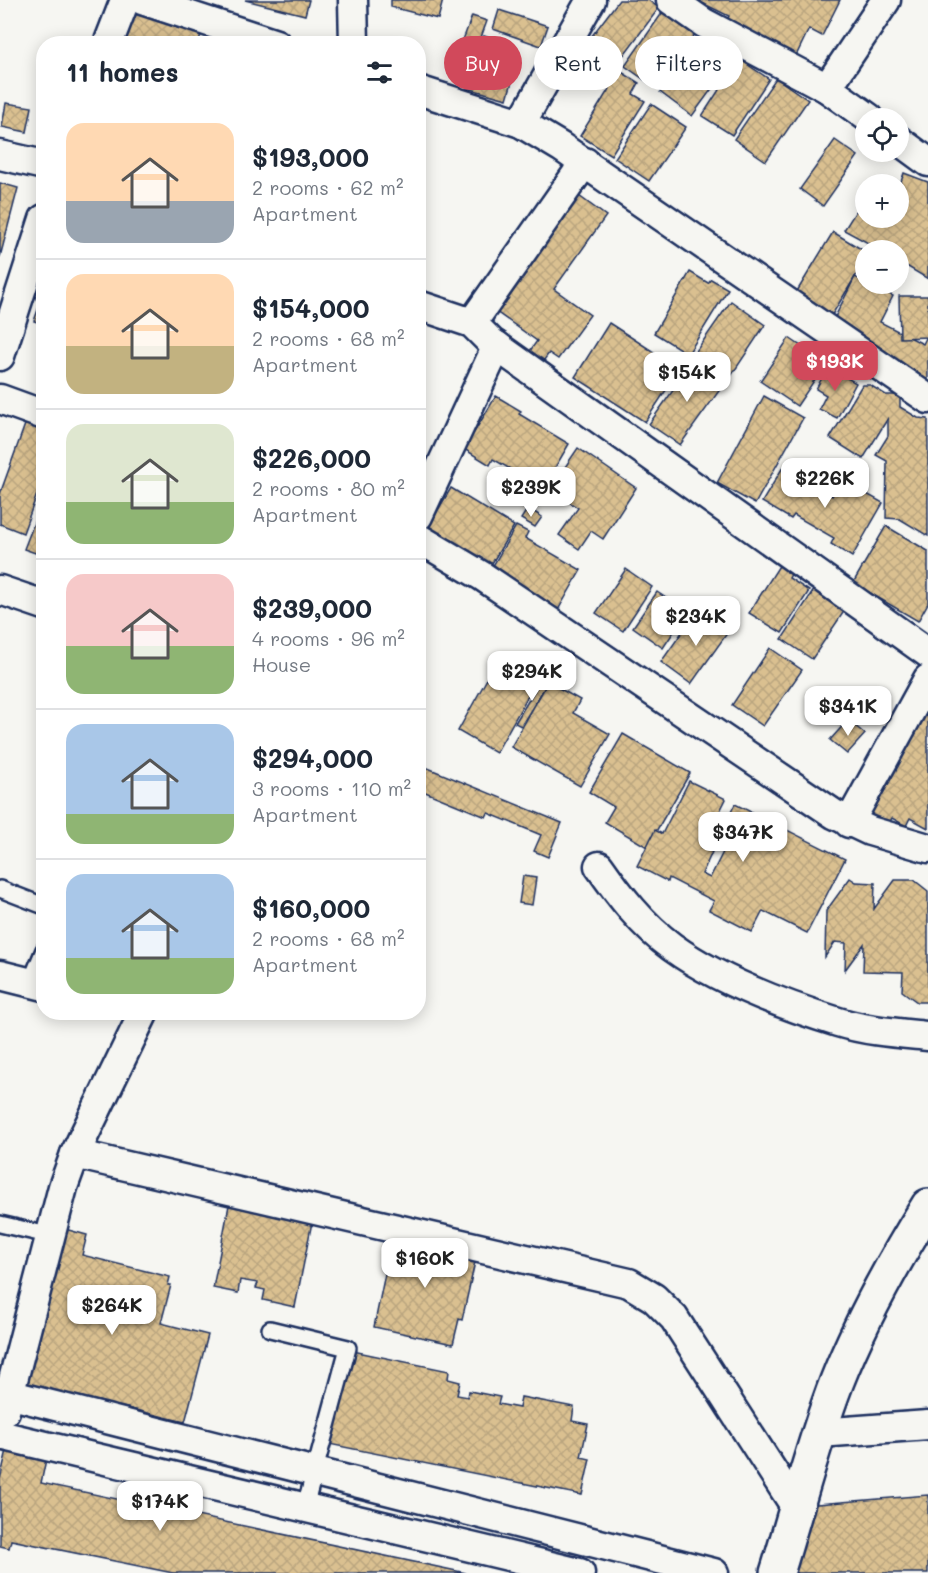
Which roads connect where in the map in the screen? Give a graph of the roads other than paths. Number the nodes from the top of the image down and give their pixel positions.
1 (125, 0) edge
2 (142, 0) edge
3 (353, 0) edge
4 (591, 0) edge
5 (671, 0) edge
6 (886, 0) edge
7 (111, 36) edge
8 (252, 36) edge
9 (354, 36) edge
10 (827, 88) junction
11 (426, 93) edge
12 (855, 108) edge
13 (521, 123) junction
14 (909, 148) edge
15 (0, 155) edge
16 (585, 162) junction
17 (928, 162) edge
18 (36, 163) edge
19 (36, 244) edge
20 (426, 308) edge
21 (472, 323) junction
22 (497, 346) junction
23 (0, 356) edge
24 (0, 399) edge
25 (928, 399) edge
26 (36, 412) edge
27 (426, 499) edge
28 (426, 543) edge
29 (0, 590) edge
30 (36, 602) edge
31 (928, 653) edge
32 (928, 679) edge
33 (849, 823) junction
34 (928, 848) edge
35 (598, 866) dead end
36 (0, 889) edge
37 (36, 903) edge
38 (0, 975) edge
39 (36, 984) edge
40 (140, 1020) edge
41 (928, 1036) edge
42 (75, 1154) junction
43 (928, 1206) edge
44 (0, 1224) edge
45 (48, 1236) junction
46 (270, 1329) dead end
47 (4, 1394) edge
48 (928, 1425) edge
49 (0, 1433) edge
50 (819, 1433) junction
51 (315, 1472) junction
52 (305, 1507) junction
53 (797, 1509) junction
54 (580, 1573) edge
55 (714, 1573) edge
56 (777, 1573) edge

1 - 7 street
2 - 8 street
3 - 9 street
4 - 13 street
5 - 10 street
6 - 10 street
10 - 12 street
11 - 13 street
13 - 16 street
14 - 17 street
15 - 18 street
16 - 21 street
16 - 25 street
19 - 23 street
20 - 21 street
21 - 22 street
22 - 27 street
22 - 31 street
24 - 26 street
28 - 33 street
29 - 30 street
32 - 33 street
33 - 34 street
35 - 41 street
36 - 37 lane
38 - 39 street
40 - 42 street
42 - 45 street
42 - 53 street
43 - 50 street
44 - 45 lane
45 - 47 street
46 - 51 lane
47 - 49 street
47 - 51 street
48 - 50 street
49 - 52 street
50 - 53 street
51 - 52 lane
51 - 55 street
52 - 54 street
53 - 56 street

